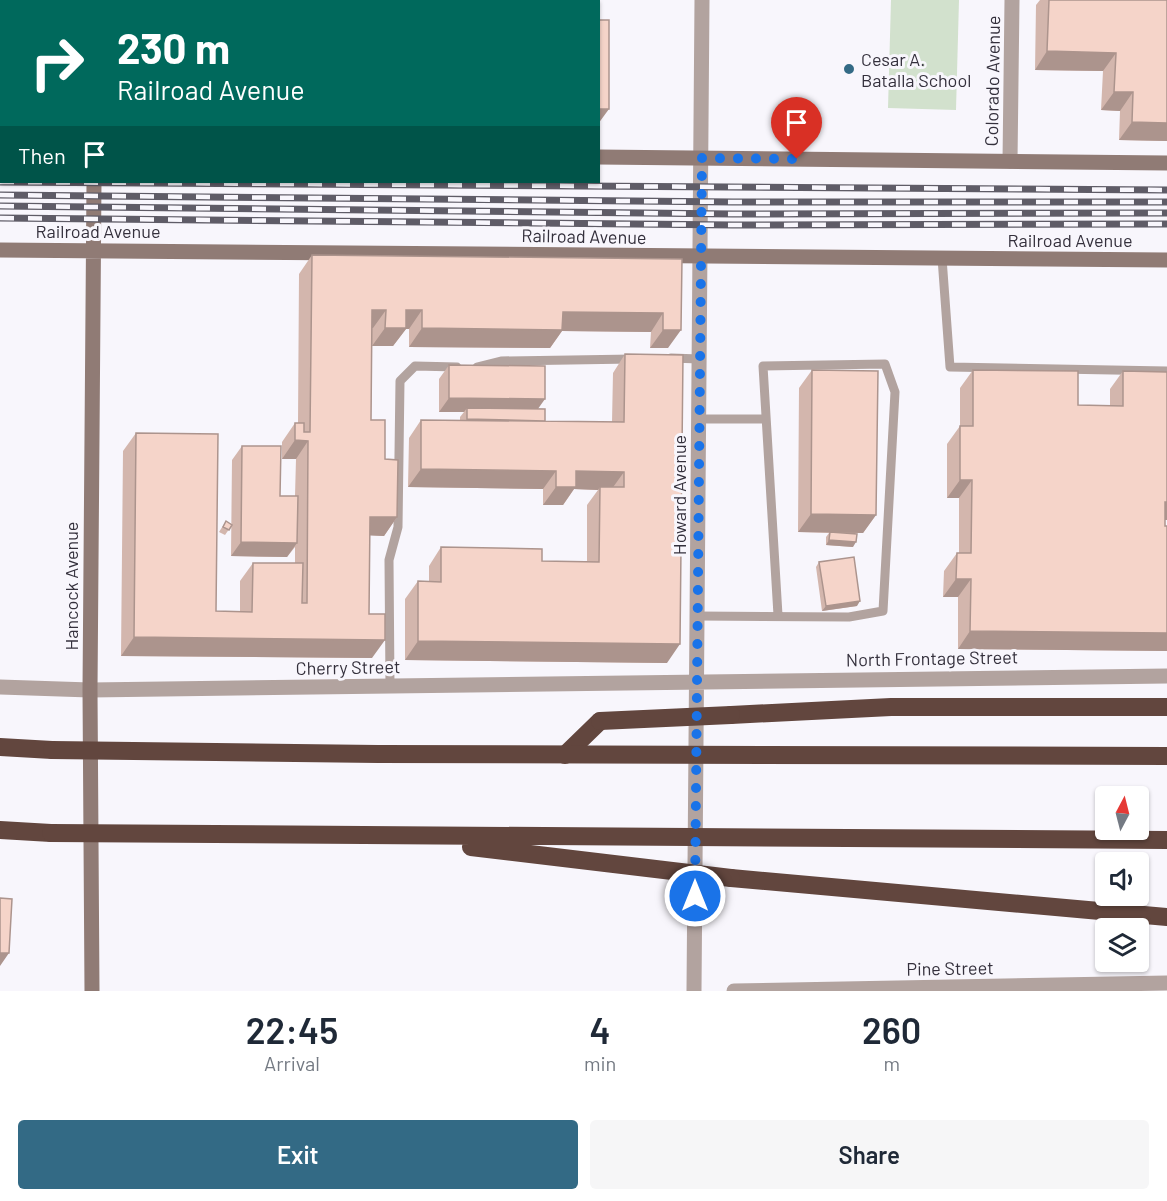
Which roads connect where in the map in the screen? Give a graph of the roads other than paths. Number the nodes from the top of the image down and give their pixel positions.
1 (702, 0) edge
2 (1012, 0) edge
3 (600, 157) edge
4 (702, 158) junction
5 (1011, 161) junction
6 (1167, 163) edge
7 (94, 183) edge
8 (0, 250) edge
9 (92, 251) junction
10 (700, 256) junction
11 (942, 258) junction
12 (1167, 260) edge
13 (647, 358) edge
14 (658, 358) edge
15 (699, 359) junction
16 (1167, 371) edge
17 (699, 419) junction
18 (766, 419) junction
19 (778, 615) junction
20 (697, 616) junction
21 (1167, 676) edge
22 (697, 682) junction
23 (390, 686) junction
24 (0, 687) edge
25 (90, 690) junction
26 (1167, 707) edge
27 (0, 747) edge
28 (565, 755) junction
29 (1167, 756) edge
30 (0, 830) edge
31 (401, 837) junction
32 (1167, 840) edge
33 (1167, 917) edge
34 (1167, 983) edge
35 (92, 991) edge
36 (694, 991) edge
37 (734, 991) edge

1 - 4 street, Howard Avenue
2 - 5 street, Colorado Avenue
3 - 4 street
4 - 5 street
4 - 10 street, Howard Avenue
5 - 6 street
7 - 9 street, Hancock Avenue
8 - 9 street, Railroad Avenue
9 - 10 street, Railroad Avenue
9 - 25 street, Hancock Avenue
10 - 11 street, Railroad Avenue
10 - 15 street, Howard Avenue
11 - 12 street, Railroad Avenue
11 - 16 lane
13 - 23 lane
14 - 15 lane
15 - 17 street, Howard Avenue
17 - 18 lane
17 - 20 street, Howard Avenue
18 - 19 lane
18 - 19 lane
19 - 20 lane
20 - 22 street, Howard Avenue
21 - 22 street, North Frontage Street
22 - 23 street, Cherry Street
22 - 36 street, Howard Avenue
23 - 25 street, Cherry Street
24 - 25 street, Cherry Street
25 - 35 street, Hancock Avenue
26 - 28 highway, bridge
27 - 28 highway, bridge
28 - 29 highway, bridge
30 - 31 highway, bridge
31 - 32 highway, bridge
31 - 33 highway, bridge
34 - 37 street, Pine Street

